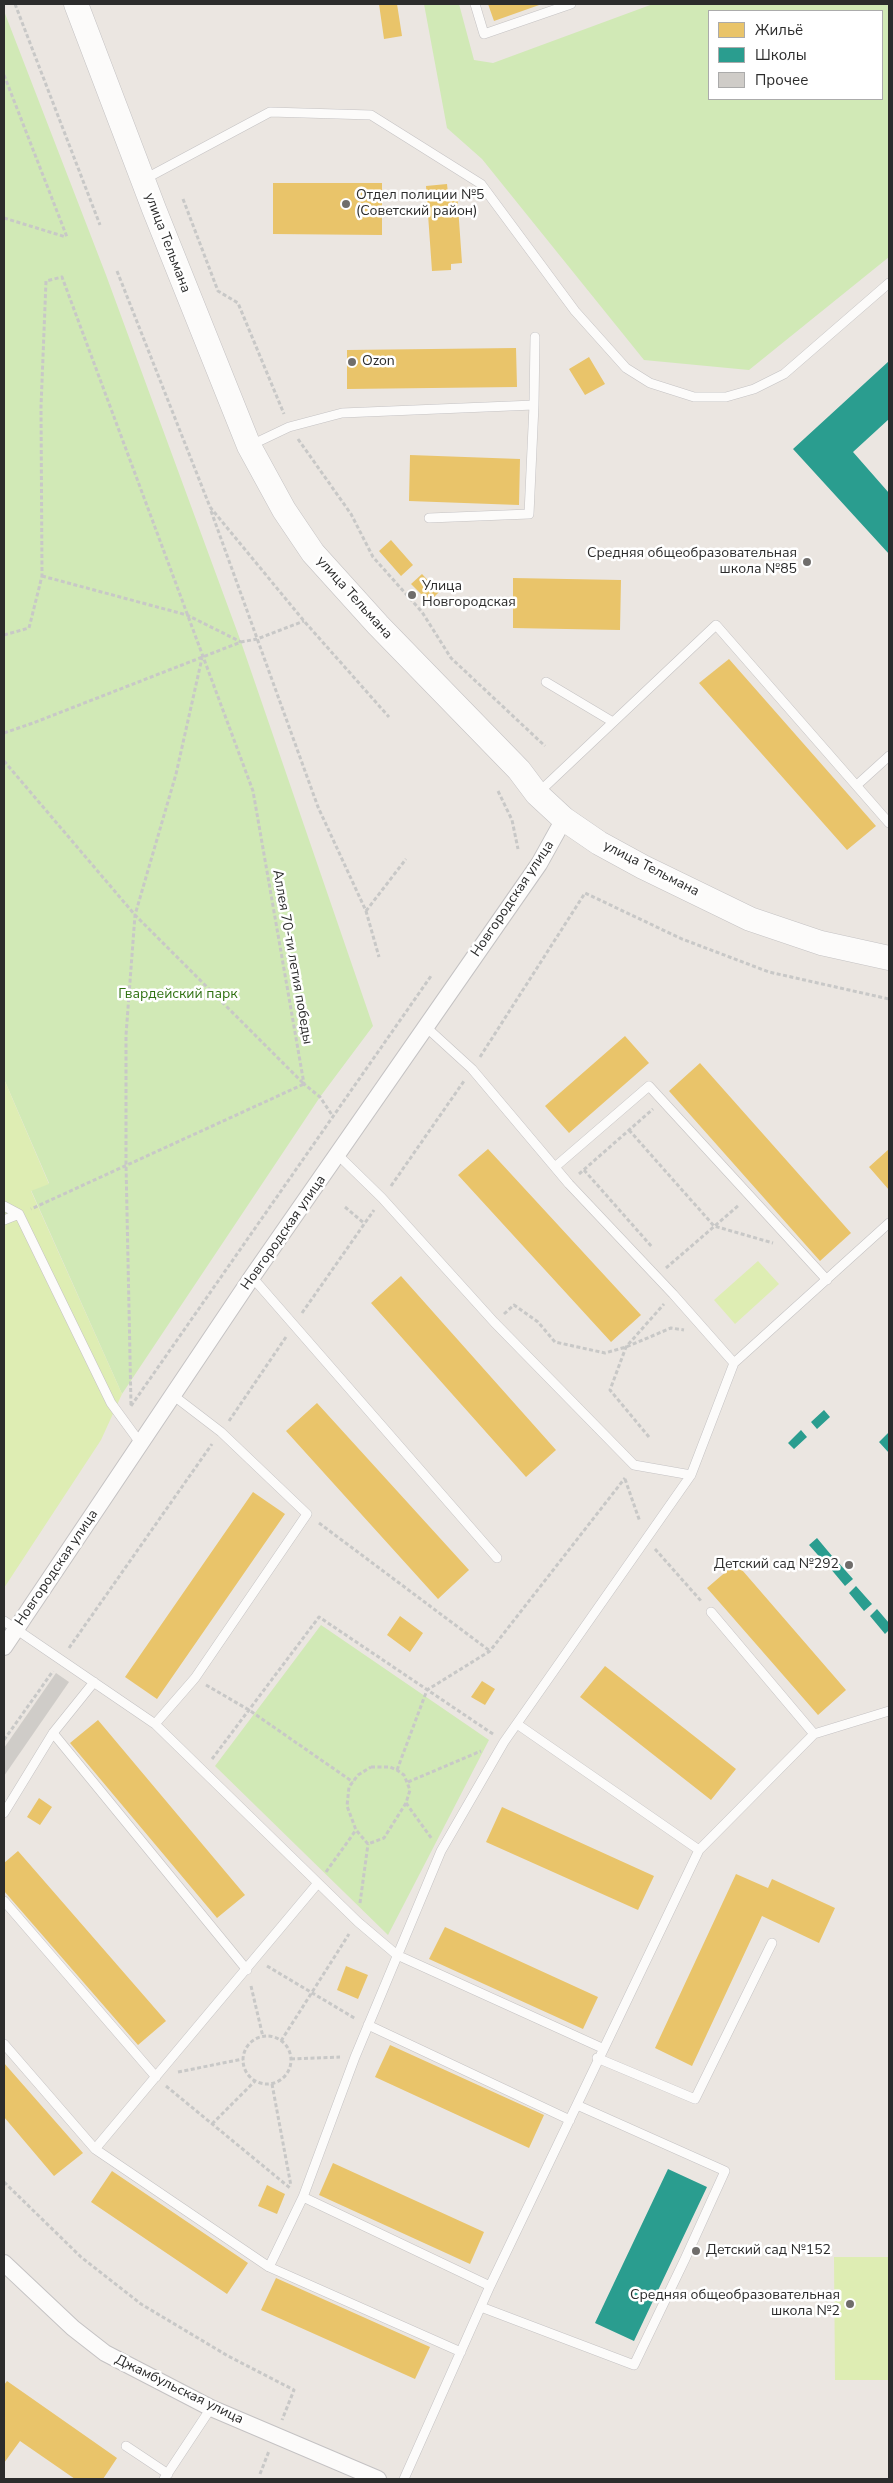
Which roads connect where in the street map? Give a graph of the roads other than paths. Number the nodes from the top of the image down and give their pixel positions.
1 (76, 4) edge
2 (475, 4) edge
3 (571, 4) edge
4 (143, 180) junction
5 (889, 283) edge
6 (535, 337) dead end
7 (534, 405) junction
8 (249, 446) junction
9 (429, 518) dead end
10 (546, 682) dead end
11 (613, 722) junction
12 (889, 756) edge
13 (857, 785) junction
14 (537, 794) junction
15 (564, 819) junction
16 (889, 823) edge
17 (889, 958) edge
18 (426, 1027) junction
19 (338, 1155) junction
20 (555, 1167) junction
21 (4, 1206) edge
22 (19, 1214) junction
23 (4, 1220) edge
24 (889, 1223) edge
25 (252, 1277) junction
26 (827, 1280) junction
27 (734, 1363) junction
28 (174, 1396) junction
29 (141, 1444) junction
30 (691, 1475) junction
31 (498, 1558) dead end
32 (711, 1612) road end
33 (10, 1625) edge
34 (4, 1647) edge
35 (94, 1682) junction
36 (889, 1711) edge
37 (155, 1724) junction
38 (517, 1724) junction
39 (53, 1733) junction
40 (814, 1734) junction
41 (4, 1813) edge
42 (698, 1850) junction
43 (318, 1883) junction
44 (4, 1901) edge
45 (772, 1943) dead end
46 (397, 1955) junction
47 (247, 1970) junction
48 (368, 2026) junction
49 (4, 2044) edge
50 (602, 2048) junction
51 (597, 2058) junction
52 (156, 2077) junction
53 (577, 2105) junction
54 (570, 2120) junction
55 (95, 2149) junction
56 (303, 2198) junction
57 (4, 2263) edge
58 (269, 2267) junction
59 (490, 2286) junction
60 (481, 2307) junction
61 (461, 2352) junction
62 (211, 2408) junction
63 (126, 2446) dead end
64 (166, 2476) edge
65 (378, 2479) edge
66 (404, 2479) edge

1 - 4 main road, улица Тельмана
2 - 3 lane
4 - 5 lane
4 - 8 main road, улица Тельмана
6 - 7 lane
7 - 8 lane
7 - 9 lane
8 - 14 main road, улица Тельмана
10 - 11 lane
11 - 13 lane
11 - 14 lane
12 - 13 lane
13 - 16 lane
14 - 15 main road, улица Тельмана
15 - 17 main road, улица Тельмана
15 - 18 street, Новгородская улица
18 - 19 street, Новгородская улица
18 - 20 lane
19 - 25 street, Новгородская улица
19 - 30 lane
20 - 26 lane
20 - 27 lane
21 - 22 lane
22 - 23 lane
22 - 29 lane
24 - 26 lane
25 - 28 street, Новгородская улица
25 - 31 lane
26 - 27 lane
27 - 30 lane
28 - 29 street, Новгородская улица
28 - 37 lane
29 - 33 street, Новгородская улица
30 - 38 lane
32 - 40 lane
33 - 34 street, Новгородская улица
33 - 35 lane
35 - 37 lane
35 - 39 lane
36 - 40 lane
37 - 43 lane
38 - 42 lane
38 - 46 lane
39 - 41 lane
39 - 47 lane
40 - 42 lane
42 - 50 lane
43 - 46 lane
43 - 47 lane
44 - 52 lane
45 - 51 lane
46 - 48 lane
46 - 50 lane
47 - 52 lane
48 - 54 lane
48 - 56 lane
49 - 55 lane
50 - 51 lane
51 - 53 lane
52 - 55 lane
53 - 54 lane
53 - 60 lane
54 - 59 lane
55 - 58 lane
56 - 58 lane
56 - 59 lane
57 - 62 street, Джамбульская улица
58 - 61 lane
59 - 60 lane
60 - 61 lane
61 - 66 lane
62 - 64 lane
62 - 65 street, Джамбульская улица
63 - 64 lane

